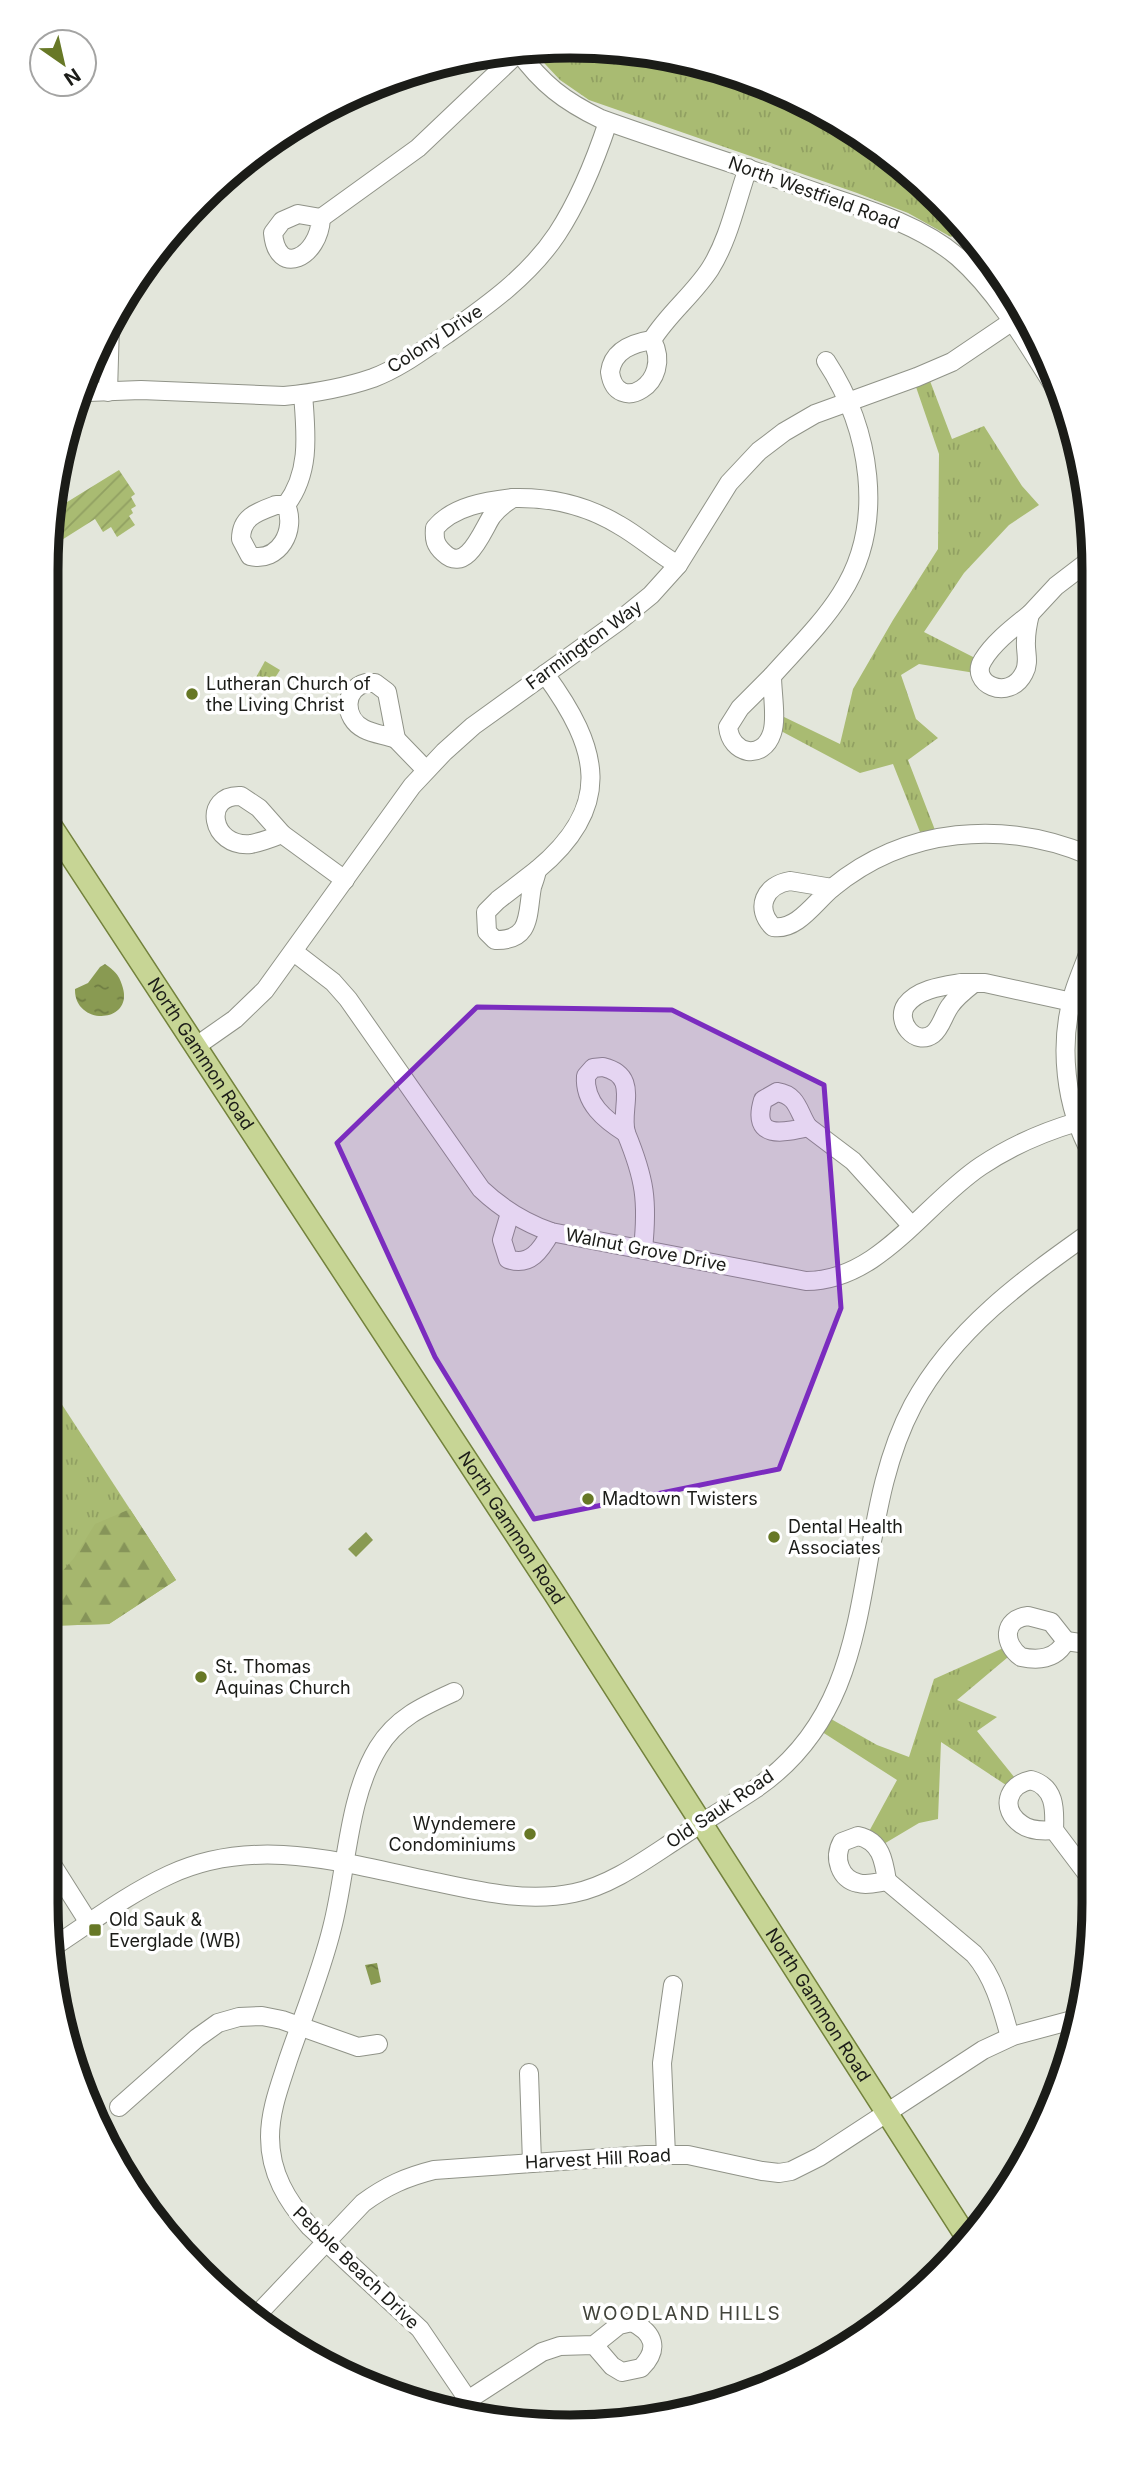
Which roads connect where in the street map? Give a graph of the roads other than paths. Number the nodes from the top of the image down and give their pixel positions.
1 (525, 60) edge
2 (507, 62) edge
3 (608, 122) junction
4 (748, 168) junction
5 (321, 218) dead end
6 (1015, 316) edge
7 (1017, 318) edge
8 (652, 340) dead end
9 (109, 347) edge
10 (826, 361) dead end
11 (108, 392) junction
12 (90, 393) edge
13 (303, 394) junction
14 (848, 402) junction
15 (513, 498) dead end
16 (286, 505) dead end
17 (678, 565) junction
18 (1082, 566) edge
19 (1030, 614) dead end
20 (545, 674) junction
21 (772, 676) dead end
22 (396, 739) dead end
23 (426, 770) junction
24 (282, 834) dead end
25 (58, 836) edge
26 (1082, 853) edge
27 (537, 870) dead end
28 (345, 880) junction
29 (832, 888) dead end
30 (294, 951) junction
31 (1082, 973) edge
32 (974, 983) dead end
33 (1072, 1002) junction
34 (195, 1046) junction
35 (1077, 1122) junction
36 (808, 1127) dead end
37 (626, 1133) dead end
38 (1082, 1133) edge
39 (510, 1213) junction
40 (911, 1225) junction
41 (551, 1232) junction
42 (1082, 1239) edge
43 (643, 1249) junction
44 (1066, 1641) dead end
45 (1082, 1643) edge
46 (454, 1692) dead end
47 (701, 1824) junction
48 (1054, 1830) dead end
49 (345, 1863) junction
50 (1082, 1867) edge
51 (58, 1875) edge
52 (887, 1881) dead end
53 (89, 1923) junction
54 (60, 1943) edge
55 (673, 1985) dead end
56 (1068, 2021) edge
57 (300, 2026) junction
58 (1010, 2037) junction
59 (378, 2044) dead end
60 (529, 2073) dead end
61 (120, 2107) dead end
62 (887, 2113) junction
63 (666, 2155) junction
64 (532, 2163) junction
65 (963, 2231) edge
66 (325, 2241) junction
67 (261, 2311) edge
68 (594, 2345) dead end
69 (468, 2399) junction
70 (462, 2403) edge
71 (472, 2405) edge

1 - 3 street, North Westfield Road
2 - 5 street
3 - 4 street, North Westfield Road
3 - 13 street, Colony Drive
4 - 6 street, North Westfield Road
4 - 8 street
7 - 14 street, Farmington Way
9 - 11 street
10 - 14 street
11 - 12 street, Colony Drive
11 - 13 street, Colony Drive
13 - 16 street
14 - 17 street, Farmington Way
14 - 21 street
15 - 17 street
17 - 20 street, Farmington Way
18 - 19 street
20 - 23 street, Farmington Way
20 - 27 street
22 - 23 street
23 - 28 street, Farmington Way
24 - 28 street
25 - 34 main road, North Gammon Road
26 - 29 street
28 - 30 street, Farmington Way
30 - 34 street, Farmington Way
30 - 39 street, Walnut Grove Drive
31 - 33 street
32 - 33 street
33 - 35 street
34 - 47 main road, North Gammon Road
35 - 38 street
35 - 40 street, Walnut Grove Drive
36 - 40 street
37 - 43 street
39 - 41 street, Walnut Grove Drive
39 - 41 street
40 - 43 street, Walnut Grove Drive
41 - 43 street, Walnut Grove Drive
42 - 47 street, Old Sauk Road
44 - 45 street
46 - 49 street, Pebble Beach Drive
47 - 49 street, Old Sauk Road
47 - 62 main road, North Gammon Road
48 - 50 street
49 - 53 street, Old Sauk Road
49 - 57 street, Pebble Beach Drive
51 - 53 street
52 - 58 street
53 - 54 street, Old Sauk Road
55 - 63 street
56 - 58 street, Harvest Hill Road
57 - 59 street
57 - 61 street
57 - 66 street, Pebble Beach Drive
58 - 62 street, Harvest Hill Road
60 - 64 street
62 - 63 street, Harvest Hill Road
62 - 65 main road, North Gammon Road
63 - 64 street, Harvest Hill Road
64 - 66 street, Harvest Hill Road
66 - 67 street, Harvest Hill Road
66 - 69 street, Pebble Beach Drive
68 - 69 street
69 - 70 street
69 - 71 street, Pebble Beach Drive

